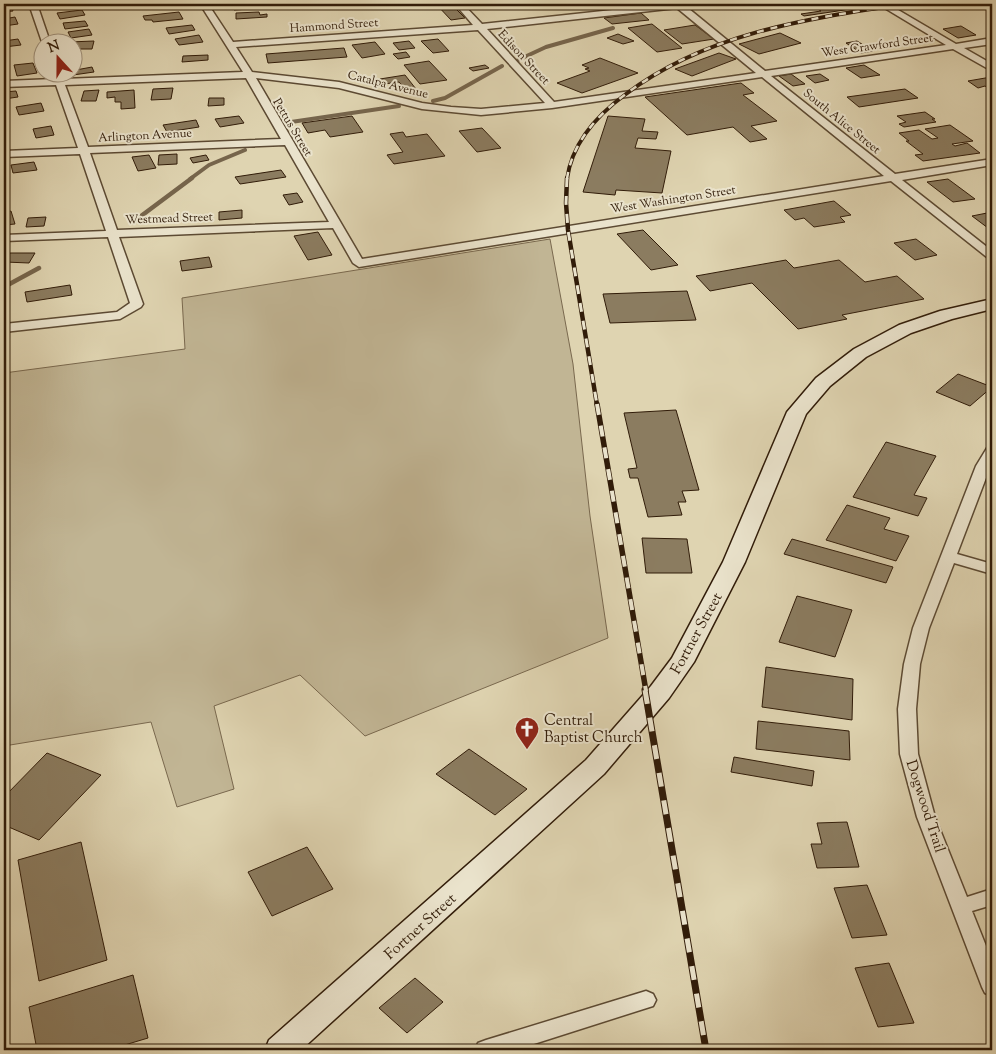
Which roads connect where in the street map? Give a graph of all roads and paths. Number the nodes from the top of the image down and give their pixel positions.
1 (33, 4) edge
2 (204, 4) edge
3 (458, 4) edge
4 (679, 4) edge
5 (882, 4) edge
6 (479, 27) junction
7 (43, 32) edge
8 (992, 41) edge
9 (229, 45) junction
10 (957, 46) junction
11 (992, 68) edge
12 (764, 74) junction
13 (249, 75) junction
14 (82, 77) edge
15 (32, 80) edge
16 (60, 82) edge
17 (4, 84) edge
18 (552, 105) junction
19 (286, 142) junction
20 (84, 151) junction
21 (4, 154) edge
22 (992, 162) edge
23 (893, 178) junction
24 (336, 224) junction
25 (112, 234) junction
26 (4, 238) edge
27 (992, 256) edge
28 (359, 263) joint
29 (992, 304) edge
30 (4, 328) edge
31 (992, 451) edge
32 (950, 556) junction
33 (992, 569) edge
34 (992, 897) edge
35 (962, 906) junction
36 (992, 987) edge
37 (646, 1000) dead end
38 (280, 1050) edge
39 (486, 1050) edge

1 - 7 street
2 - 9 street, Pettus Street
3 - 6 street, Edison Street
4 - 6 street, Hammond Street
4 - 12 street, South Alice Street
5 - 10 street
6 - 9 street, Hammond Street
6 - 18 street, Edison Street
8 - 10 street, West Crawford Street
9 - 13 street, Pettus Street
10 - 11 street
10 - 12 street, West Crawford Street
12 - 18 street, Catalpa Avenue
12 - 23 street, South Alice Street
13 - 14 street, Catalpa Avenue
13 - 18 street, Catalpa Avenue
13 - 19 street, Pettus Street
15 - 17 street, Catalpa Avenue
16 - 20 street
19 - 20 street, Arlington Avenue
19 - 24 street, Pettus Street
20 - 21 street, Arlington Avenue
20 - 25 street
22 - 23 street, West Washington Street
23 - 27 street, South Alice Street
23 - 28 street, West Washington Street
24 - 25 street, Westmead Street
24 - 28 street, Pettus Street
25 - 26 street, Westmead Street
25 - 30 street
29 - 38 street, Fortner Street
31 - 32 street, Dogwood Trail
32 - 33 street
32 - 35 street, Dogwood Trail
34 - 35 street
35 - 36 street, Dogwood Trail
37 - 39 street

